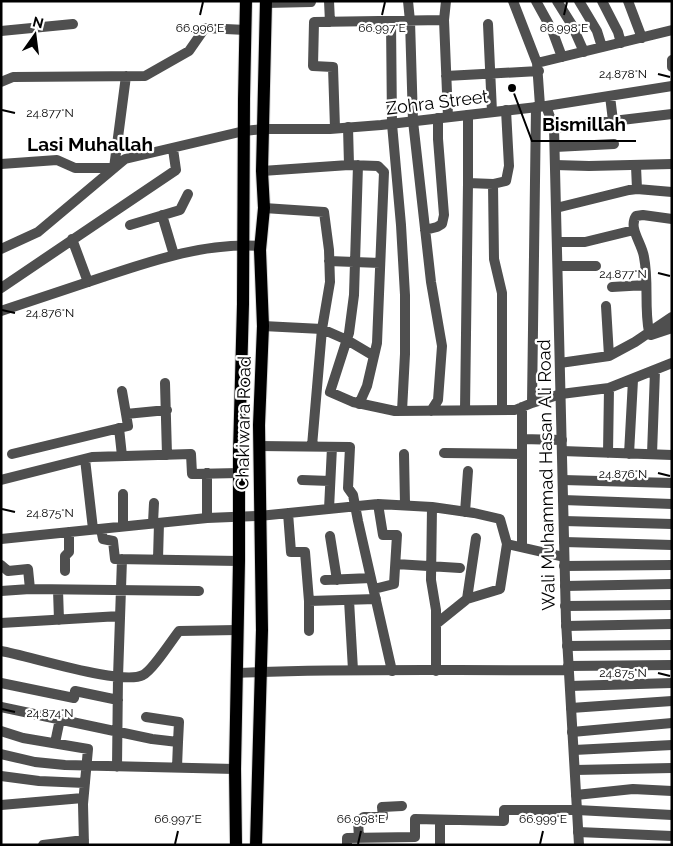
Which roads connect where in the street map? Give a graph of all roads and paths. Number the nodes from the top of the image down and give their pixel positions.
1 (246, 1) edge
2 (329, 1) edge
3 (408, 1) edge
4 (446, 1) edge
5 (513, 1) edge
6 (536, 1) edge
7 (557, 1) edge
8 (579, 1) edge
9 (602, 1) edge
10 (628, 1) edge
11 (266, 2) edge
12 (311, 2) edge
13 (444, 20) junction
14 (391, 21) junction
15 (410, 21) junction
16 (330, 22) junction
17 (73, 24) dead end
18 (488, 24) dead end
19 (246, 30) junction
20 (672, 30) edge
21 (1, 31) edge
22 (642, 38) junction
23 (621, 43) junction
24 (602, 47) junction
25 (584, 52) junction
26 (562, 57) junction
27 (672, 60) edge
28 (538, 67) junction
29 (672, 67) edge
30 (490, 74) junction
31 (126, 76) junction
32 (446, 76) junction
33 (1, 82) edge
34 (672, 86) edge
35 (610, 96) junction
36 (540, 106) junction
37 (506, 110) junction
38 (492, 112) junction
39 (672, 114) edge
40 (468, 115) junction
41 (443, 118) junction
42 (413, 121) junction
43 (613, 121) junction
44 (392, 124) junction
45 (348, 127) junction
46 (335, 128) junction
47 (554, 128) junction
48 (264, 129) junction
49 (244, 131) junction
50 (614, 144) dead end
51 (555, 147) junction
52 (173, 149) junction
53 (1, 164) edge
54 (672, 164) edge
55 (354, 165) junction
56 (555, 165) junction
57 (636, 166) junction
58 (114, 168) junction
59 (262, 171) junction
60 (468, 183) junction
61 (493, 184) junction
62 (637, 189) junction
63 (672, 192) edge
64 (188, 194) dead end
65 (264, 208) junction
66 (556, 208) junction
67 (162, 215) junction
68 (672, 219) edge
69 (130, 225) dead end
70 (425, 230) junction
71 (634, 230) junction
72 (72, 239) junction
73 (557, 242) junction
74 (244, 245) junction
75 (261, 246) junction
76 (1, 249) edge
77 (174, 255) junction
78 (330, 261) junction
79 (355, 262) junction
80 (380, 263) junction
81 (558, 266) junction
82 (596, 266) dead end
83 (88, 282) junction
84 (646, 285) junction
85 (612, 287) dead end
86 (1, 288) edge
87 (606, 306) dead end
88 (1, 311) edge
89 (672, 317) edge
90 (263, 326) junction
91 (672, 328) edge
92 (322, 329) junction
93 (645, 335) junction
94 (347, 340) junction
95 (374, 356) junction
96 (609, 356) junction
97 (560, 363) junction
98 (672, 363) edge
99 (655, 371) junction
100 (633, 380) junction
101 (165, 383) dead end
102 (609, 388) junction
103 (122, 391) dead end
104 (561, 394) junction
105 (532, 403) junction
106 (359, 404) junction
107 (522, 407) junction
108 (167, 410) junction
109 (431, 410) junction
110 (465, 410) junction
111 (502, 410) junction
112 (402, 411) junction
113 (126, 414) junction
114 (119, 428) junction
115 (522, 439) junction
116 (562, 440) junction
117 (259, 446) junction
118 (312, 446) junction
119 (332, 446) junction
120 (562, 451) junction
121 (444, 453) dead end
122 (608, 453) junction
123 (12, 454) dead end
124 (404, 454) dead end
125 (522, 454) junction
126 (629, 454) junction
127 (652, 454) junction
128 (167, 455) junction
129 (672, 455) edge
130 (122, 456) junction
131 (85, 459) junction
132 (468, 471) dead end
133 (207, 473) junction
134 (239, 473) junction
135 (1, 480) edge
136 (302, 480) dead end
137 (563, 480) junction
138 (330, 481) junction
139 (672, 483) edge
140 (123, 494) dead end
141 (563, 500) junction
142 (154, 503) dead end
143 (378, 504) junction
144 (405, 504) junction
145 (672, 504) edge
146 (356, 505) junction
147 (432, 507) junction
148 (329, 509) junction
149 (465, 512) junction
150 (288, 514) junction
151 (239, 516) junction
152 (259, 516) junction
153 (207, 518) junction
154 (564, 521) junction
155 (156, 523) junction
156 (672, 524) edge
157 (122, 526) junction
158 (97, 529) junction
159 (69, 532) junction
160 (330, 536) dead end
161 (476, 538) dead end
162 (1, 539) edge
163 (564, 542) junction
164 (507, 544) junction
165 (672, 546) edge
166 (522, 548) junction
167 (122, 559) junction
168 (158, 559) junction
169 (239, 561) junction
170 (564, 561) junction
171 (396, 564) junction
172 (1, 565) edge
173 (672, 565) edge
174 (431, 566) junction
175 (460, 568) dead end
176 (66, 571) dead end
177 (371, 578) junction
178 (325, 580) dead end
179 (337, 580) junction
180 (672, 584) edge
181 (565, 586) junction
182 (30, 590) junction
183 (58, 590) junction
184 (121, 590) junction
185 (1, 591) edge
186 (199, 591) dead end
187 (375, 594) junction
188 (467, 599) junction
189 (349, 600) junction
190 (309, 601) junction
191 (672, 605) edge
192 (565, 606) junction
193 (120, 616) junction
194 (59, 620) junction
195 (1, 622) edge
196 (436, 624) junction
197 (672, 624) edge
198 (566, 626) junction
199 (237, 630) junction
200 (309, 631) dead end
201 (672, 645) edge
202 (567, 646) junction
203 (1, 651) edge
204 (672, 665) edge
205 (569, 668) junction
206 (353, 670) junction
207 (392, 671) junction
208 (436, 671) junction
209 (261, 672) junction
210 (236, 673) junction
211 (118, 677) junction
212 (1, 683) edge
213 (672, 683) edge
214 (570, 686) junction
215 (118, 700) junction
216 (672, 701) edge
217 (1, 707) edge
218 (571, 708) junction
219 (146, 717) dead end
220 (60, 719) junction
221 (672, 724) edge
222 (1, 731) edge
223 (117, 732) junction
224 (572, 732) junction
225 (178, 742) junction
226 (55, 743) junction
227 (672, 745) edge
228 (574, 750) junction
229 (1, 754) edge
230 (87, 766) junction
231 (117, 767) junction
232 (177, 768) junction
233 (672, 768) edge
234 (235, 769) junction
235 (574, 770) junction
236 (1, 776) edge
237 (85, 783) junction
238 (672, 791) edge
239 (576, 795) junction
240 (84, 798) junction
241 (1, 805) edge
242 (402, 806) dead end
243 (577, 810) junction
244 (672, 815) edge
245 (440, 820) junction
246 (578, 832) junction
247 (672, 836) edge
248 (359, 838) junction
249 (84, 842) edge
250 (43, 845) edge
251 (236, 845) edge
252 (256, 845) edge
253 (347, 845) edge
254 (440, 845) edge
255 (579, 845) edge

1 - 19 main road, Chakiwara Road
2 - 16 street
3 - 15 street
4 - 13 street
5 - 28 street
6 - 26 street
7 - 25 street
8 - 24 street
9 - 23 street
10 - 22 street
11 - 12 street
11 - 48 main road, Chakiwara Road
13 - 15 street
13 - 32 street
14 - 15 street
14 - 16 street
14 - 44 street
15 - 42 street
16 - 46 street
17 - 21 street
18 - 30 street
19 - 31 street
19 - 49 main road, Chakiwara Road
20 - 22 street
22 - 23 street
23 - 24 street
24 - 25 street
25 - 26 street
26 - 28 street
27 - 29 street
28 - 30 street
28 - 36 street
30 - 32 street
30 - 38 street
31 - 33 street
31 - 58 street
32 - 41 street
34 - 35 street, Zohra Street
35 - 36 street, Zohra Street
35 - 43 street
36 - 37 street, Zohra Street
36 - 47 street, Wali Muhammad Hasan Ali Road
36 - 105 street
37 - 38 street, Zohra Street
37 - 61 street
38 - 40 street, Zohra Street
39 - 43 street
40 - 41 street, Zohra Street
40 - 60 street
41 - 42 street, Zohra Street
41 - 70 street
42 - 44 street, Zohra Street
42 - 70 street
43 - 47 street
44 - 45 street, Zohra Street
44 - 112 street
45 - 46 street, Zohra Street
45 - 55 street
46 - 48 street, Zohra Street
47 - 51 street, Wali Muhammad Hasan Ali Road
48 - 49 street, Zohra Street
48 - 59 main road, Chakiwara Road
49 - 52 street, Zohra Street
49 - 74 main road, Chakiwara Road
50 - 51 street
51 - 56 street, Wali Muhammad Hasan Ali Road
52 - 58 street, Zohra Street
52 - 72 street
53 - 58 street
54 - 57 street
55 - 59 street
55 - 79 street
55 - 80 street
56 - 57 street
56 - 66 street, Wali Muhammad Hasan Ali Road
57 - 62 street
58 - 76 street
59 - 65 main road, Chakiwara Road
60 - 61 street
60 - 110 street
61 - 111 street
62 - 63 street
62 - 66 street
64 - 67 street
65 - 75 main road, Chakiwara Road
65 - 78 street
66 - 73 street, Wali Muhammad Hasan Ali Road
67 - 69 street
67 - 77 street
68 - 71 street
70 - 109 street
71 - 73 street
71 - 84 street
72 - 83 street
72 - 86 street
73 - 81 street, Wali Muhammad Hasan Ali Road
74 - 75 street
74 - 77 street
74 - 134 main road, Chakiwara Road
75 - 90 main road, Chakiwara Road
77 - 83 street
78 - 79 street
78 - 92 street
79 - 80 street
79 - 94 street
80 - 95 street
81 - 82 street
81 - 97 street, Wali Muhammad Hasan Ali Road
83 - 88 street
84 - 85 street
84 - 93 street
87 - 96 street
89 - 93 street
90 - 92 street
90 - 117 main road, Chakiwara Road
91 - 93 street
92 - 94 street
92 - 118 street
93 - 96 street
94 - 95 street
94 - 106 street
95 - 106 street
96 - 97 street
97 - 104 street, Wali Muhammad Hasan Ali Road
98 - 99 street
99 - 100 street
99 - 127 street
100 - 102 street
100 - 126 street
101 - 108 street
102 - 104 street
102 - 122 street
103 - 113 street
104 - 105 street
104 - 116 street, Wali Muhammad Hasan Ali Road
105 - 107 street
106 - 112 street
107 - 111 street
107 - 115 street
108 - 113 street
108 - 128 street
109 - 110 street
109 - 112 street
110 - 111 street
113 - 114 street
114 - 123 street
114 - 130 street
115 - 116 street
115 - 125 street
116 - 120 street, Wali Muhammad Hasan Ali Road
117 - 118 street
117 - 152 main road, Chakiwara Road
118 - 119 street
119 - 138 street
119 - 146 street
120 - 122 street
120 - 137 street, Wali Muhammad Hasan Ali Road
121 - 125 street
122 - 126 street
124 - 144 street
125 - 166 street
126 - 127 street
127 - 129 street
128 - 130 street
128 - 133 street
130 - 131 street
131 - 135 street
131 - 158 street
132 - 149 street
133 - 134 street
133 - 153 street
134 - 151 main road, Chakiwara Road
136 - 138 street
137 - 139 street
137 - 141 street, Wali Muhammad Hasan Ali Road
138 - 148 street
140 - 157 street
141 - 145 street
141 - 154 street, Wali Muhammad Hasan Ali Road
142 - 155 street
143 - 144 street
143 - 146 street
143 - 171 street
144 - 147 street
146 - 148 street
146 - 177 street
147 - 149 street
147 - 174 street
148 - 150 street
149 - 164 street
150 - 152 street
150 - 190 street
151 - 152 street
151 - 153 street
151 - 169 main road, Chakiwara Road
152 - 209 main road, Chakiwara Road
153 - 155 street
154 - 156 street
154 - 163 street, Wali Muhammad Hasan Ali Road
155 - 157 street
155 - 168 street
157 - 158 street
158 - 159 street
158 - 167 street
159 - 162 street
159 - 176 street
160 - 179 street
161 - 188 street
163 - 165 street
163 - 170 street, Wali Muhammad Hasan Ali Road
164 - 166 street
164 - 188 street
166 - 170 street
167 - 168 street
167 - 184 street
168 - 169 street
169 - 199 main road, Chakiwara Road
170 - 173 street
170 - 181 street, Wali Muhammad Hasan Ali Road
171 - 174 street
171 - 187 street
172 - 182 street
174 - 175 street
174 - 196 street
177 - 179 street
177 - 187 street
178 - 179 street
180 - 181 street
181 - 192 street, Wali Muhammad Hasan Ali Road
182 - 183 street
182 - 185 street
183 - 184 street
183 - 194 street
184 - 186 street
184 - 193 street
187 - 189 street
187 - 207 street
188 - 196 street
189 - 190 street
189 - 206 street
190 - 200 street
191 - 192 street
192 - 198 street, Wali Muhammad Hasan Ali Road
193 - 194 street
193 - 211 street
194 - 195 street
196 - 208 street
197 - 198 street
198 - 202 street, Wali Muhammad Hasan Ali Road
199 - 210 main road, Chakiwara Road
199 - 211 street
201 - 202 street
202 - 205 street, Wali Muhammad Hasan Ali Road
203 - 211 street
204 - 205 street
205 - 208 street
205 - 214 street, Wali Muhammad Hasan Ali Road
206 - 207 street
206 - 209 street
207 - 208 street
209 - 210 street
209 - 252 main road, Chakiwara Road
210 - 234 main road, Chakiwara Road
211 - 215 street
212 - 215 street
213 - 214 street
214 - 218 street, Wali Muhammad Hasan Ali Road
215 - 223 street
216 - 218 street
217 - 220 street
218 - 224 street, Wali Muhammad Hasan Ali Road
219 - 225 street
220 - 223 street
220 - 226 street
221 - 224 street
222 - 226 street
223 - 225 street
223 - 231 street
224 - 228 street, Wali Muhammad Hasan Ali Road
225 - 232 street
226 - 230 street
227 - 228 street
228 - 235 street, Wali Muhammad Hasan Ali Road
229 - 230 street
230 - 231 street
230 - 237 street
231 - 232 street
232 - 234 street
233 - 235 street
234 - 251 main road, Chakiwara Road
235 - 239 street, Wali Muhammad Hasan Ali Road
236 - 237 street
237 - 240 street
238 - 239 street
239 - 243 street, Wali Muhammad Hasan Ali Road
240 - 241 street
240 - 249 street
242 - 248 street
243 - 244 street
243 - 245 street
243 - 246 street, Wali Muhammad Hasan Ali Road
245 - 248 street
245 - 254 street
246 - 247 street
246 - 255 street, Wali Muhammad Hasan Ali Road
248 - 253 street
249 - 250 street

